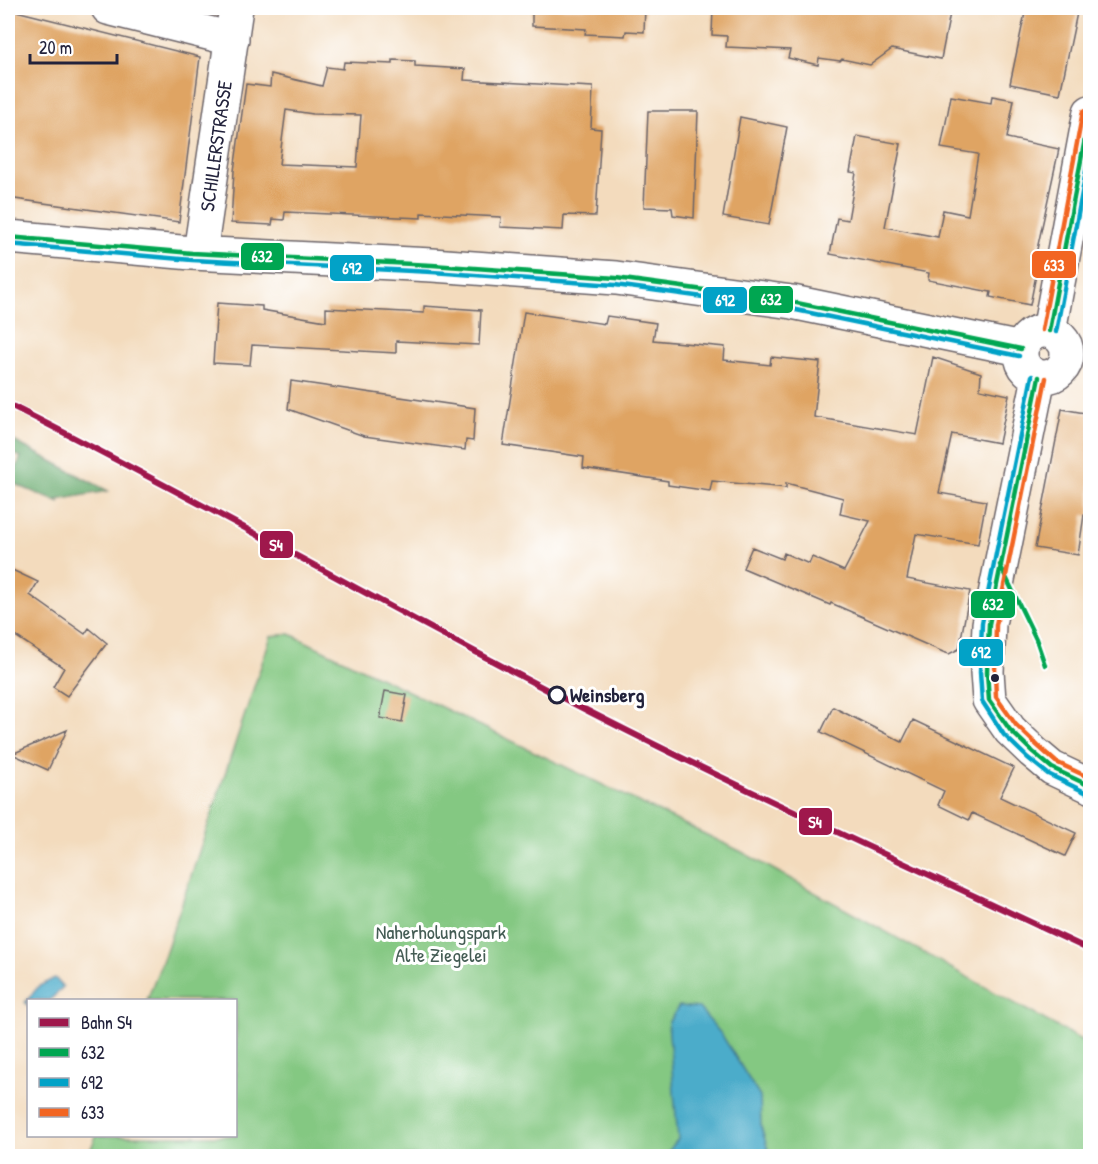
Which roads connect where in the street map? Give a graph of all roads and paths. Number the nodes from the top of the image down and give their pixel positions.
1 (108, 8) edge
2 (234, 23) edge
3 (1090, 112) edge
4 (8, 237) edge
5 (200, 253) junction
6 (1049, 331) junction
7 (1021, 349) junction
8 (1079, 363) edge
9 (1039, 377) junction
10 (1090, 786) edge

1 - 2 street, SCHILLERSTRASSE
2 - 5 street, SCHILLERSTRASSE
3 - 6 street
4 - 5 street
5 - 7 street
6 - 7 street
6 - 8 street
7 - 9 street
8 - 9 street
9 - 10 street

